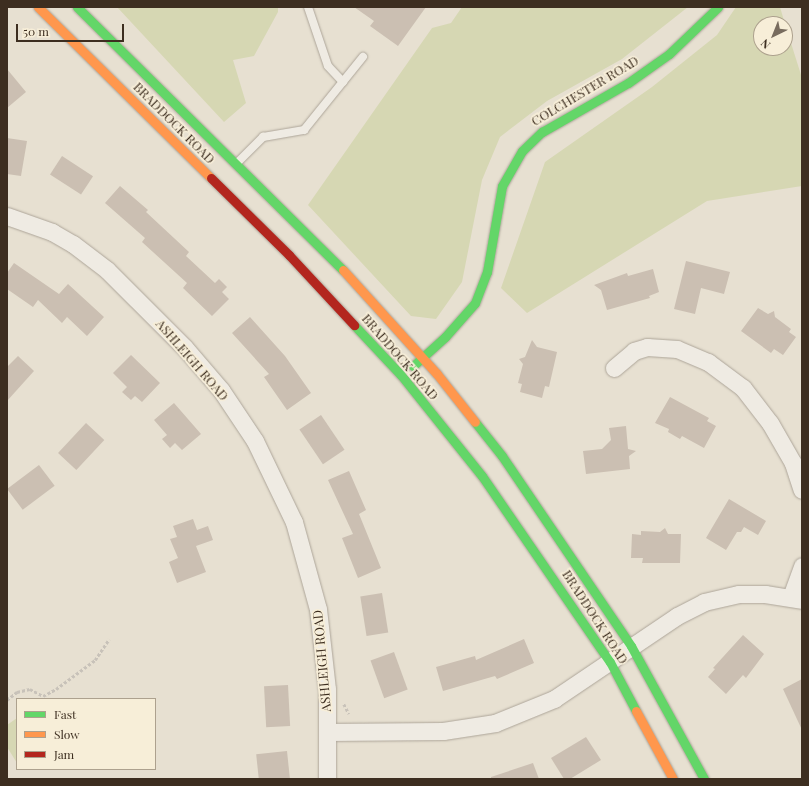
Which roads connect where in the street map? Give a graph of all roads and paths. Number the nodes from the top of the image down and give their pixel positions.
1 (38, 7) edge
2 (78, 7) edge
3 (308, 7) edge
4 (718, 7) edge
5 (363, 57) dead end
6 (343, 82) junction
7 (236, 163) junction
8 (7, 216) edge
9 (423, 357) junction
10 (614, 368) dead end
11 (401, 375) junction
12 (802, 490) edge
13 (802, 566) edge
14 (796, 598) edge
15 (109, 639) dead end
16 (631, 646) junction
17 (610, 662) junction
18 (7, 700) edge
19 (328, 732) junction
20 (327, 779) edge
21 (673, 779) edge
22 (704, 779) edge

1 - 11 main road, BRADDOCK ROAD
2 - 7 main road, BRADDOCK ROAD
3 - 6 lane
4 - 9 main road, COLCHESTER ROAD
5 - 6 lane
6 - 7 lane
7 - 9 main road, BRADDOCK ROAD
8 - 19 street, ASHLEIGH ROAD
9 - 11 main road, COLCHESTER ROAD
9 - 16 main road, BRADDOCK ROAD
10 - 12 street
11 - 17 main road, BRADDOCK ROAD
13 - 14 street
14 - 16 street
15 - 18 path
16 - 17 street
16 - 22 main road, BRADDOCK ROAD
17 - 19 street
17 - 21 main road, BRADDOCK ROAD
19 - 20 street, ASHLEIGH ROAD

